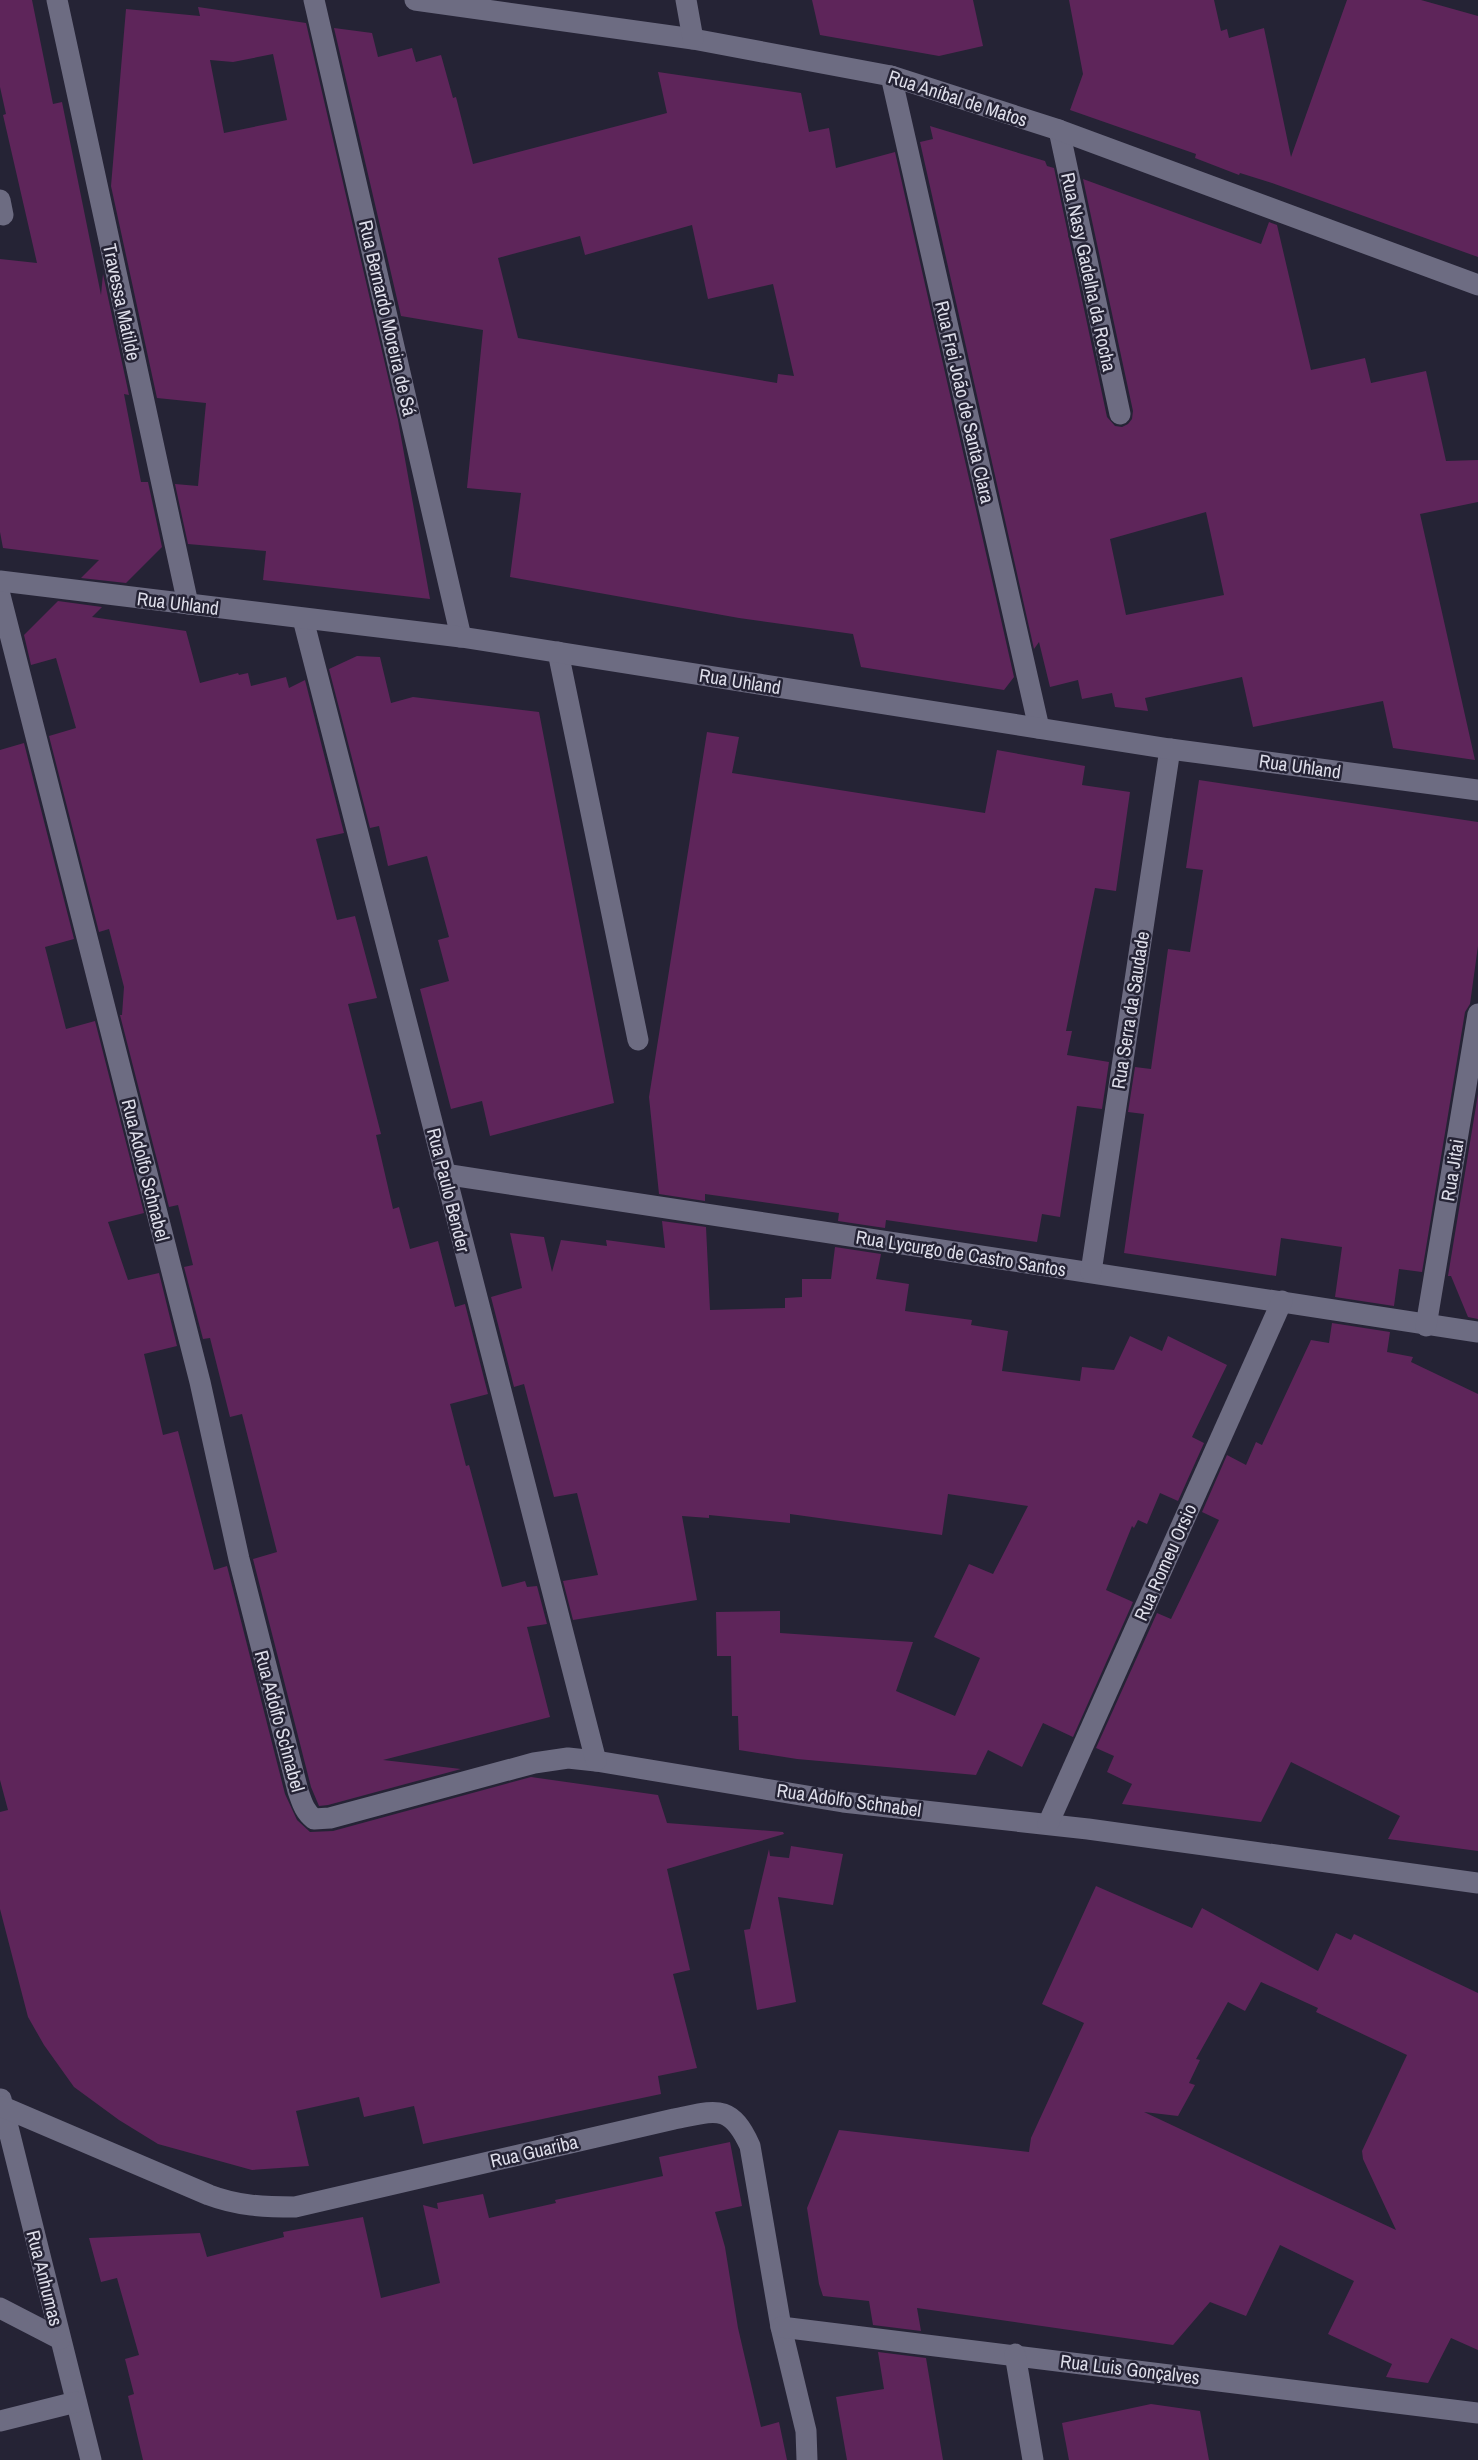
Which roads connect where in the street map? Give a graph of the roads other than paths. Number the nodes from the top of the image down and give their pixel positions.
1 (57, 0) edge
2 (314, 0) edge
3 (415, 0) edge
4 (686, 0) edge
5 (693, 38) junction
6 (891, 76) junction
7 (1059, 130) junction
8 (1478, 285) edge
9 (1120, 414) dead end
10 (0, 581) edge
11 (0, 595) edge
12 (188, 604) junction
13 (303, 619) junction
14 (461, 637) junction
15 (558, 652) junction
16 (1039, 728) junction
17 (1170, 749) junction
18 (1478, 790) edge
19 (1478, 1014) edge
20 (638, 1041) dead end
21 (444, 1174) junction
22 (1091, 1272) junction
23 (1282, 1301) junction
24 (1426, 1326) junction
25 (1478, 1332) edge
26 (596, 1761) junction
27 (1048, 1824) junction
28 (1478, 1883) edge
29 (1, 2101) edge
30 (0, 2308) edge
31 (781, 2327) junction
32 (60, 2339) junction
33 (1015, 2354) junction
34 (76, 2402) junction
35 (1478, 2413) edge
36 (0, 2421) edge
37 (92, 2460) edge
38 (807, 2460) edge
39 (1033, 2460) edge

1 - 12 street, Travessa Matilde
2 - 14 street, Rua Bernardo Moreira de Sá
3 - 5 street, Rua Aníbal de Matos
4 - 5 street
5 - 6 street, Rua Aníbal de Matos
6 - 7 street, Rua Aníbal de Matos
6 - 16 street, Rua Frei João de Santa Clara
7 - 8 street, Rua Aníbal de Matos
7 - 9 street, Rua Nasy Gadelha da Rocha
10 - 12 street, Rua Uhland
11 - 26 street, Rua Adolfo Schnabel
12 - 13 street, Rua Uhland
13 - 14 street, Rua Uhland
13 - 21 street, Rua Paulo Bender
14 - 15 street, Rua Uhland
15 - 16 street, Rua Uhland
15 - 20 street
16 - 17 street, Rua Uhland
17 - 18 street, Rua Uhland
17 - 22 street, Rua Serra da Saudade
19 - 24 street, Rua Jitai
21 - 22 street, Rua Lycurgo de Castro Santos
21 - 26 street, Rua Paulo Bender
22 - 23 street, Rua Lycurgo de Castro Santos
23 - 24 street, Rua Lycurgo de Castro Santos
23 - 27 street, Rua Romeu Orsio
24 - 25 street, Rua Lycurgo de Castro Santos
26 - 27 street, Rua Adolfo Schnabel
27 - 28 street, Rua Adolfo Schnabel
29 - 31 street, Rua Guariba
29 - 32 street, Rua Anhumas
30 - 32 street
31 - 33 street, Rua Luis Gonçalves
31 - 38 street, Rua Guariba
32 - 34 street, Rua Anhumas
33 - 35 street, Rua Luis Gonçalves
33 - 39 street
34 - 36 street
34 - 37 street, Rua Anhumas

